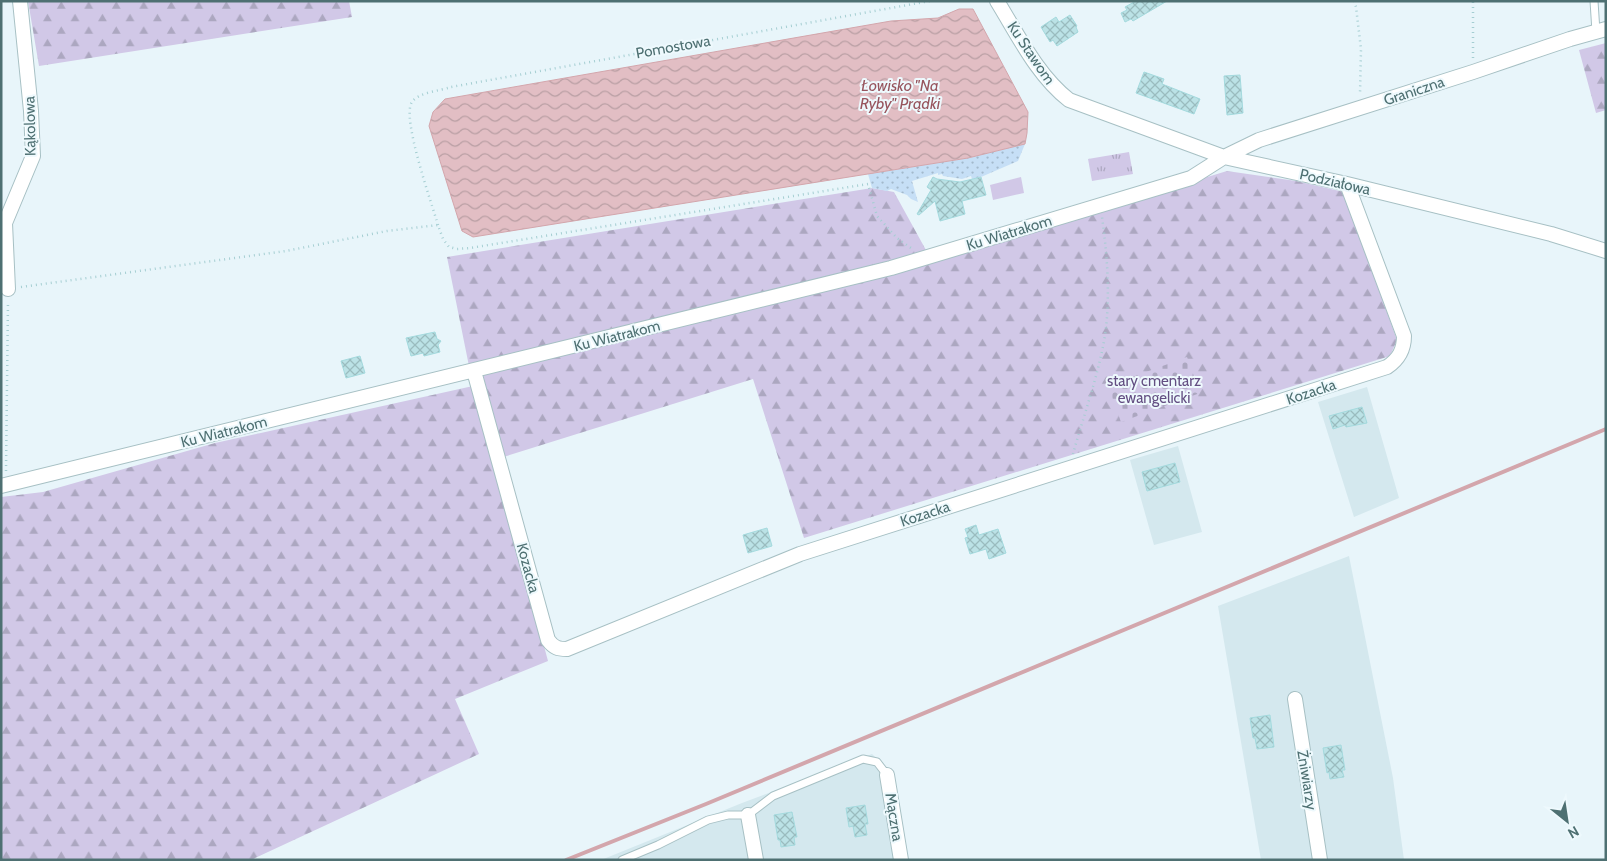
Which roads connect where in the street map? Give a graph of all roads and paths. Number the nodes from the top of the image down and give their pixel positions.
1 (20, 1) edge
2 (930, 1) edge
3 (997, 1) edge
4 (1354, 1) edge
5 (1473, 1) edge
6 (1594, 1) edge
7 (1601, 31) edge
8 (1473, 72) junction
9 (1069, 100) joint
10 (1359, 108) junction
11 (1224, 157) junction
12 (1347, 184) junction
13 (1100, 205) junction
14 (438, 225) junction
15 (1606, 251) edge
16 (924, 258) junction
17 (8, 290) junction
18 (474, 371) junction
19 (1068, 469) junction
20 (4, 486) edge
21 (1295, 699) dead end
22 (887, 775) joint
23 (748, 815) junction
24 (622, 860) edge
25 (756, 860) edge
26 (901, 860) edge
27 (1320, 860) edge

1 - 17 street, Kąkolowa
2 - 14 path, Pomostowa
3 - 9 street, Ku Stawom
4 - 10 path
5 - 8 path
6 - 7 lane
7 - 8 street, Graniczna
8 - 10 street, Graniczna
9 - 11 street, Podziałowa
10 - 11 street, Graniczna
11 - 12 street, Podziałowa
11 - 13 street, Ku Wiatrakom
12 - 15 street, Podziałowa
12 - 19 street, Kozacka
13 - 16 street, Ku Wiatrakom
13 - 19 path
14 - 16 path
14 - 17 path
16 - 18 street, Ku Wiatrakom
17 - 20 path
18 - 19 street, Kozacka
18 - 20 street, Ku Wiatrakom
21 - 27 street, Żniwiarzy
22 - 23 lane
22 - 26 street, Mączna
23 - 24 lane
23 - 25 street

